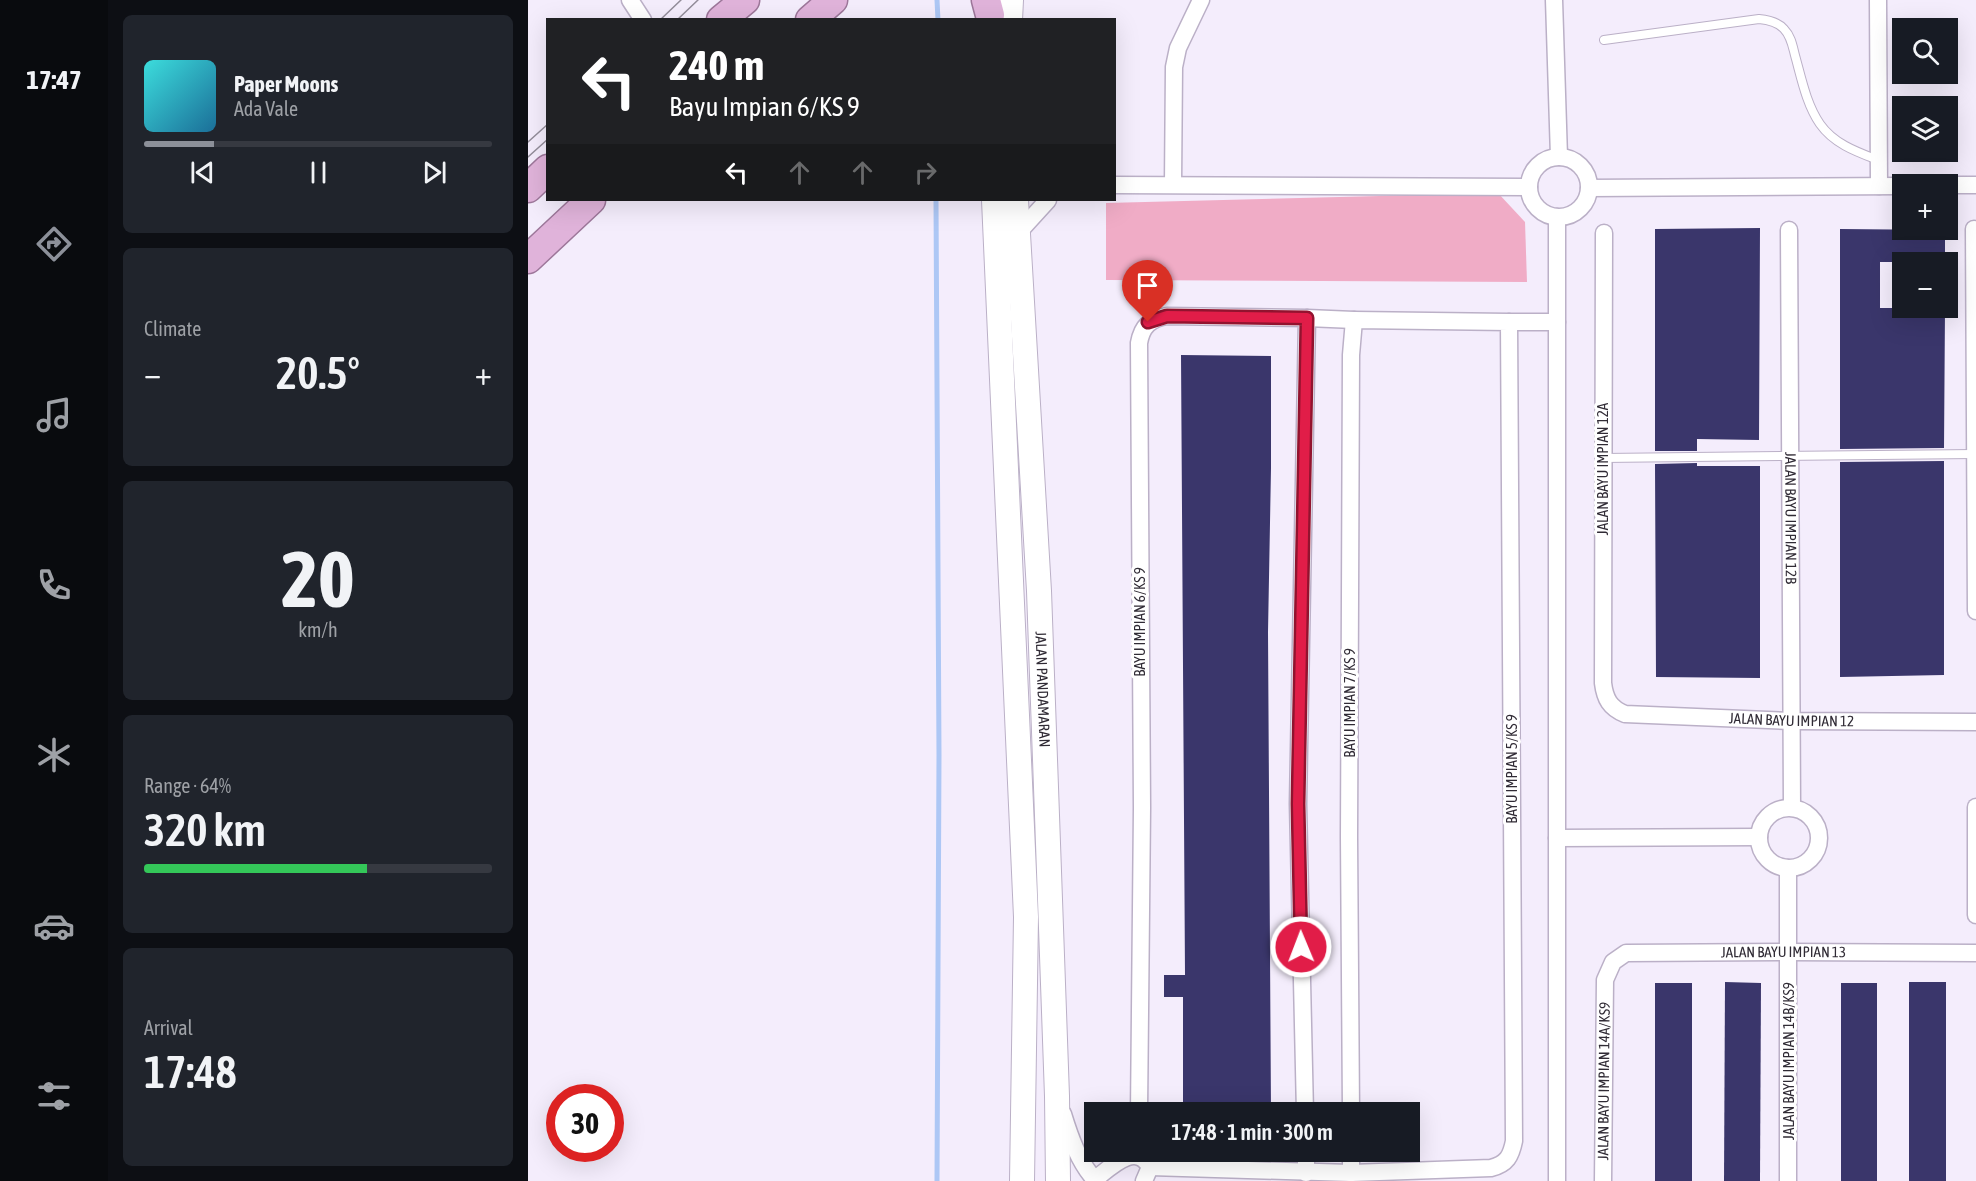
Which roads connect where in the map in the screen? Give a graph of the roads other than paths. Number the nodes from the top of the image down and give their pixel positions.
1 (630, 0) edge
2 (809, 0) edge
3 (833, 0) edge
4 (1201, 0) edge
5 (1554, 0) edge
6 (1878, 0) edge
7 (642, 18) edge
8 (788, 18) edge
9 (812, 18) edge
10 (1604, 40) dead end
11 (1559, 157) junction
12 (1878, 160) junction
13 (546, 171) edge
14 (1116, 184) edge
15 (1173, 184) junction
16 (1958, 185) edge
17 (1976, 185) edge
18 (1879, 186) junction
19 (1892, 186) edge
20 (1529, 187) junction
21 (528, 188) edge
22 (1589, 188) junction
23 (590, 201) edge
24 (994, 201) edge
25 (1016, 201) edge
26 (1047, 201) edge
27 (1557, 218) junction
28 (1974, 229) dead end
29 (1789, 230) dead end
30 (1604, 233) dead end
31 (1017, 234) junction
32 (528, 259) edge
33 (1307, 318) junction
34 (1354, 320) junction
35 (1509, 322) junction
36 (1557, 322) junction
37 (1975, 454) edge
38 (1791, 456) junction
39 (1604, 458) junction
40 (1976, 611) edge
41 (1610, 704) joint
42 (1792, 721) junction
43 (1976, 722) edge
44 (1792, 807) junction
45 (1976, 807) edge
46 (1759, 837) junction
47 (1557, 838) junction
48 (1788, 868) junction
49 (1976, 915) edge
50 (1789, 952) junction
51 (1976, 953) edge
52 (1605, 980) joint
53 (1057, 1096) junction
54 (1139, 1102) edge
55 (1305, 1102) edge
56 (1351, 1102) edge
57 (1306, 1162) edge
58 (1351, 1162) edge
59 (1143, 1164) edge
60 (1306, 1173) junction
61 (1351, 1173) junction
62 (1095, 1180) edge
63 (1023, 1181) edge
64 (1058, 1181) edge
65 (1557, 1181) edge
66 (1603, 1181) edge
67 (1788, 1181) edge

1 - 7 street
2 - 8 highway
3 - 9 highway
4 - 15 street
5 - 11 street
6 - 12 street
10 - 12 lane
11 - 20 street
11 - 22 street
12 - 18 street
13 - 21 highway
14 - 15 street
15 - 20 street
16 - 17 street
18 - 19 street
18 - 22 street
20 - 27 street
22 - 27 street
23 - 32 highway
24 - 63 main road, JALAN PANDAMARAN
25 - 31 main road, JALAN PANDAMARAN
26 - 31 street
27 - 36 street
28 - 37 street
29 - 38 street, JALAN BAYU IMPIAN 12B
30 - 39 street, JALAN BAYU IMPIAN 12A
31 - 53 main road, JALAN PANDAMARAN
33 - 34 street, BAYU IMPIAN 6/KS 9
33 - 54 street, BAYU IMPIAN 6/KS 9
33 - 55 street
34 - 35 street
34 - 56 street, BAYU IMPIAN 7/KS 9
35 - 36 street
35 - 61 street, BAYU IMPIAN 5/KS 9
36 - 47 street
37 - 38 lane
37 - 40 street
38 - 39 lane
38 - 42 street, JALAN BAYU IMPIAN 12B
39 - 41 street, JALAN BAYU IMPIAN 12A
41 - 42 street, JALAN BAYU IMPIAN 12
42 - 43 street, JALAN BAYU IMPIAN 12
42 - 44 street, JALAN BAYU IMPIAN 12B
44 - 46 street
44 - 48 street
45 - 49 street
46 - 47 street
46 - 48 street
47 - 65 street
48 - 50 street, JALAN BAYU IMPIAN 14B/KS9
50 - 51 street, JALAN BAYU IMPIAN 13
50 - 52 street, JALAN BAYU IMPIAN 13
50 - 67 street, JALAN BAYU IMPIAN 14B/KS9
52 - 66 street, JALAN BAYU IMPIAN 14A/KS9
53 - 62 street
53 - 64 main road, JALAN PANDAMARAN
57 - 60 street
58 - 61 street
59 - 60 street
59 - 62 street
60 - 61 street

